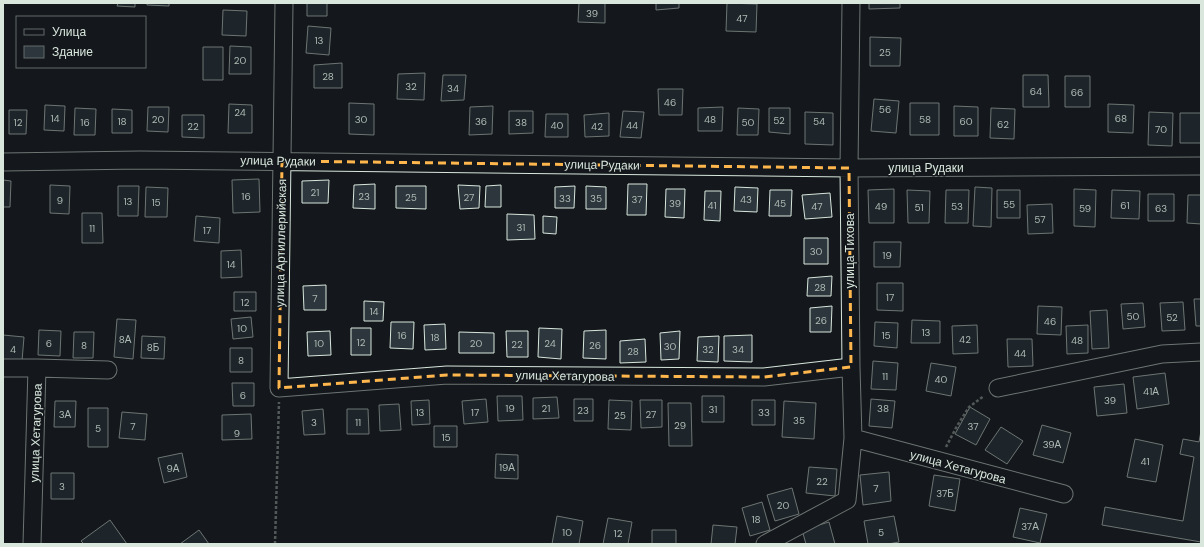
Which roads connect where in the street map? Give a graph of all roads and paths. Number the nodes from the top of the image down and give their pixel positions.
1 (284, 3) edge
2 (852, 3) edge
3 (282, 161) junction
4 (3, 162) edge
5 (1201, 166) edge
6 (849, 168) junction
7 (1201, 352) edge
8 (851, 366) junction
9 (3, 368) edge
10 (37, 368) junction
11 (108, 370) dead end
12 (279, 388) junction
13 (998, 388) joint
14 (853, 438) junction
15 (939, 462) junction
16 (1064, 494) dead end
17 (32, 544) edge
18 (275, 544) edge
19 (765, 544) edge

1 - 3 street, улица Артиллерийская
2 - 6 street, улица Тихова
3 - 4 street, улица Рудаки
3 - 6 street, улица Рудаки
3 - 12 street, улица Артиллерийская
5 - 6 street, улица Рудаки
6 - 8 street, улица Тихова
7 - 13 street
8 - 12 street, улица Хетагурова
8 - 14 street, улица Тихова
9 - 10 street
10 - 11 street, улица Хетагурова
10 - 17 street, улица Хетагурова
12 - 18 path
13 - 15 path
14 - 15 street, улица Хетагурова
14 - 19 street, улица Тихова
15 - 16 street, улица Хетагурова

